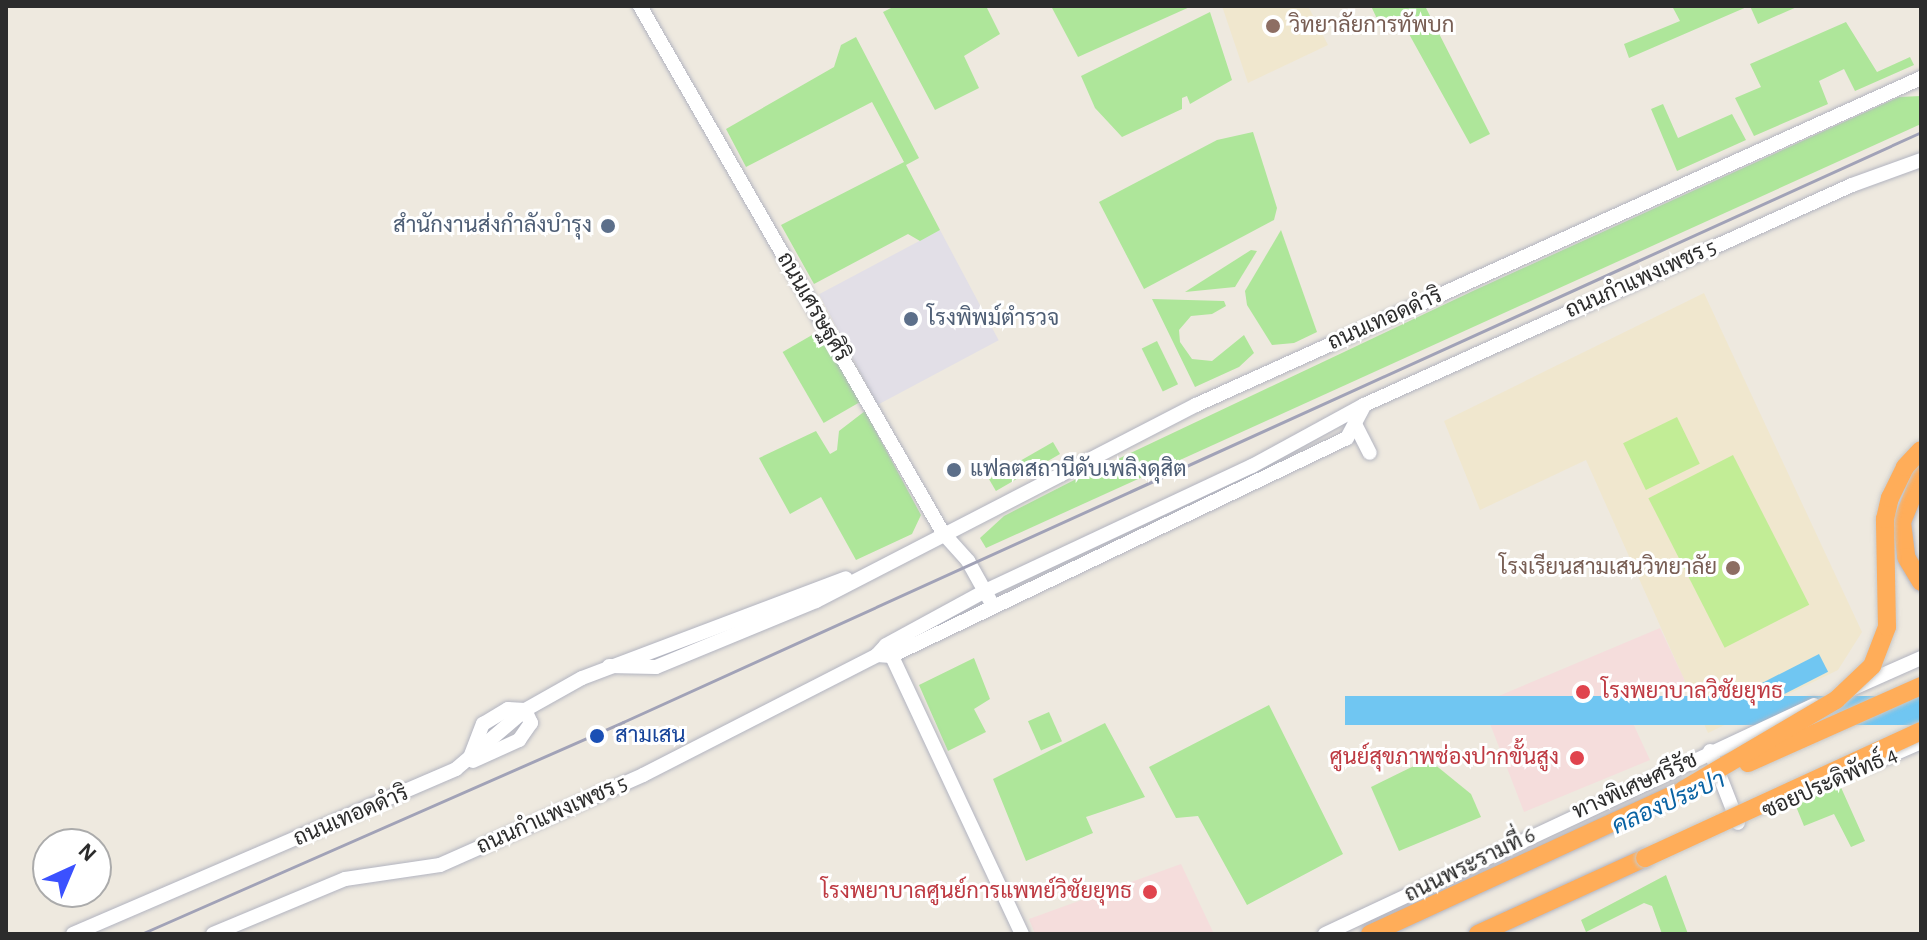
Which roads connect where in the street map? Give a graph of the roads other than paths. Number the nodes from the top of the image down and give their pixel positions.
1 (640, 6) edge
2 (1921, 78) edge
3 (1921, 160) edge
4 (1364, 405) junction
5 (1356, 426) junction
6 (1921, 450) edge
7 (1370, 453) dead end
8 (1921, 475) edge
9 (943, 533) junction
10 (1921, 582) edge
11 (989, 597) junction
12 (885, 652) junction
13 (1921, 658) edge
14 (1921, 686) edge
15 (525, 710) junction
16 (1921, 731) edge
17 (1921, 742) edge
18 (1710, 751) junction
19 (469, 760) junction
20 (1683, 790) junction
21 (1357, 928) edge
22 (73, 934) edge
23 (213, 934) edge
24 (1022, 934) edge
25 (1325, 934) edge
26 (1370, 934) edge
27 (1478, 934) edge

1 - 9 street, ถนนเศรษฐศิริ
2 - 9 street, ถนนเทอดดำริ
3 - 4 street, ถนนกำแพงเพชร 5
4 - 5 street
4 - 11 street, ถนนกำแพงเพชร 5
5 - 7 street
5 - 11 street, ถนนกำแพงเพชร 5
6 - 20 highway, bridge
8 - 10 highway
9 - 11 street, ถนนเศรษฐศิริ
9 - 15 street, ถนนเทอดดำริ
11 - 12 street, ถนนกำแพงเพชร 5
12 - 23 street, ถนนกำแพงเพชร 5
12 - 24 street
13 - 18 street, ถนนพระรามที่ 6
14 - 20 highway, ทางพิเศษศรีรัช, bridge
15 - 19 street, ถนนเทอดดำริ
15 - 19 street, ถนนเทอดดำริ
16 - 27 highway, bridge
17 - 18 street, ซอยประดิพัทธ์ 4
18 - 21 street, ถนนพระรามที่ 6
19 - 22 street, ถนนเทอดดำริ
20 - 26 highway, ทางพิเศษศรีรัช
21 - 25 street, ถนนพระรามที่ 6

